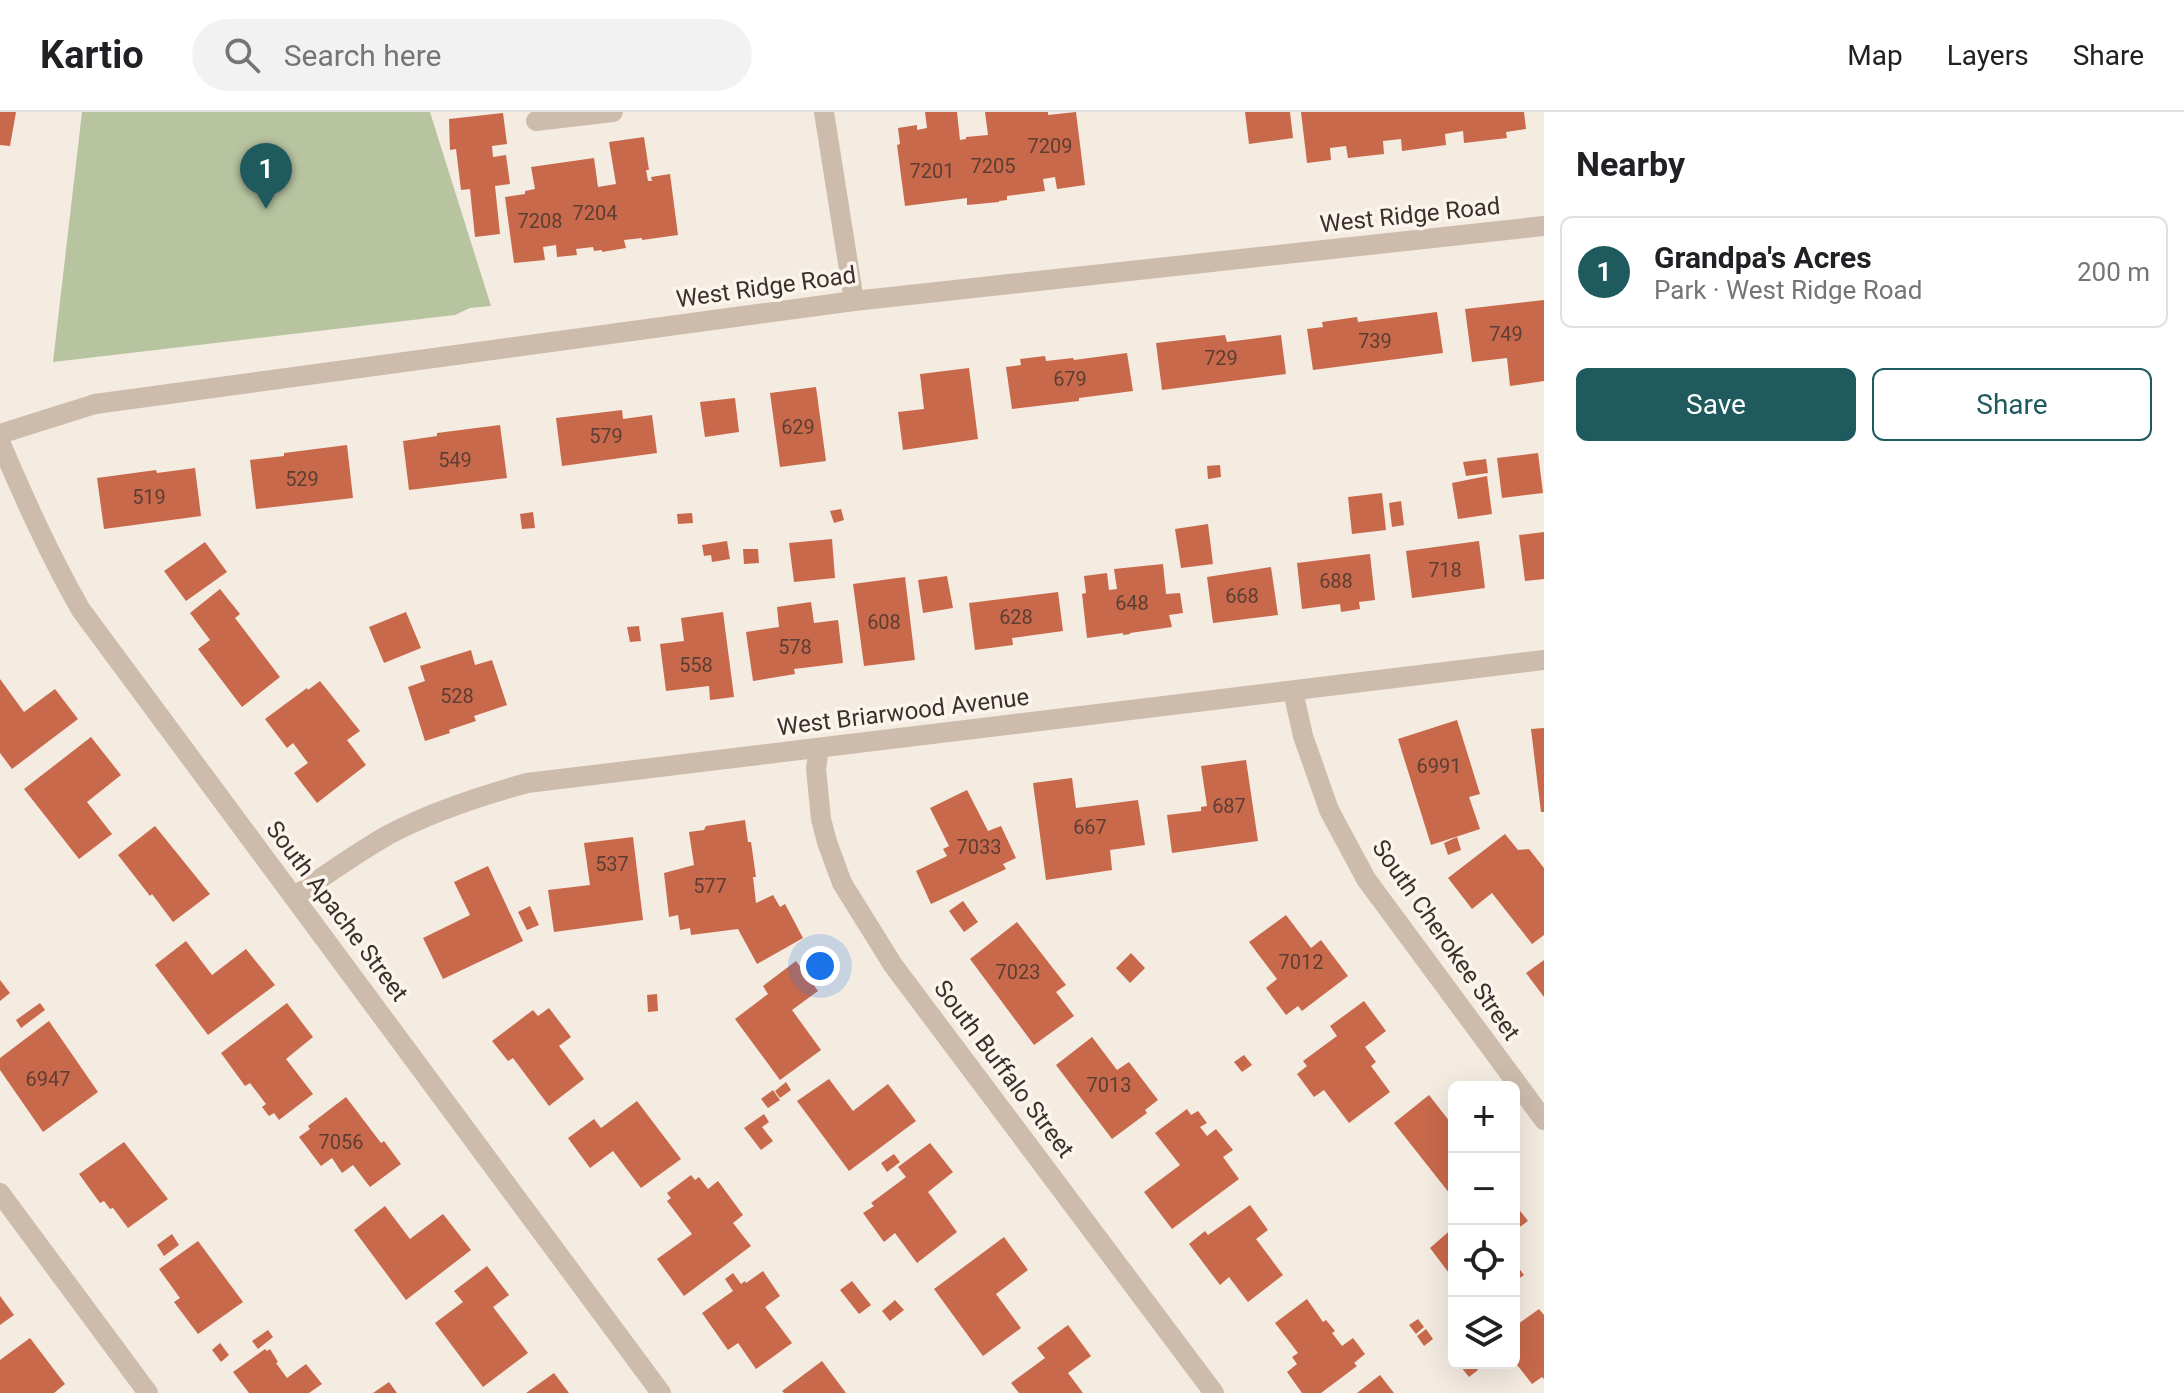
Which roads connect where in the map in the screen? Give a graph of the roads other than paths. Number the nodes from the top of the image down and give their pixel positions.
1 (613, 112) edge
2 (824, 112) edge
3 (536, 121) dead end
4 (1544, 226) edge
5 (854, 301) junction
6 (0, 434) edge
7 (0, 442) edge
8 (1544, 660) edge
9 (1293, 691) junction
10 (819, 748) junction
11 (294, 897) junction
12 (1544, 1120) edge
13 (0, 1193) edge
14 (148, 1393) edge
15 (661, 1393) edge
16 (1214, 1393) edge

1 - 3 street
2 - 5 street
4 - 5 street, West Ridge Road
5 - 6 street, West Ridge Road
7 - 11 street, South Apache Street
8 - 9 street, West Briarwood Avenue
9 - 10 street, West Briarwood Avenue
9 - 12 street, South Cherokee Street
10 - 11 street, West Briarwood Avenue
10 - 16 street, South Buffalo Street
11 - 15 street, South Apache Street
13 - 14 street

